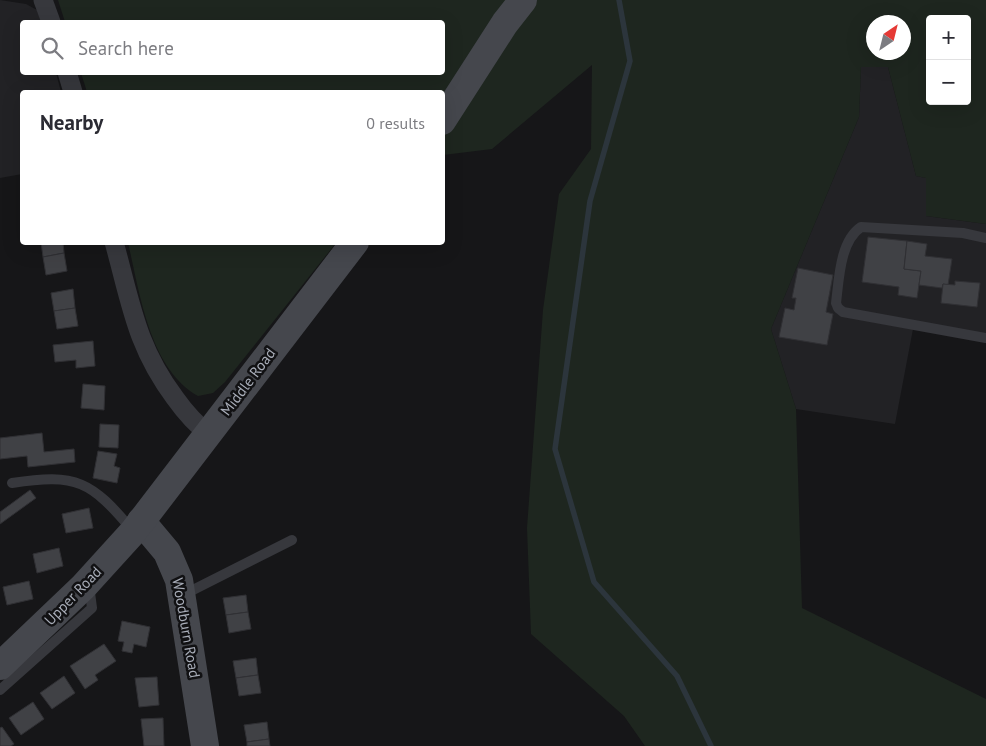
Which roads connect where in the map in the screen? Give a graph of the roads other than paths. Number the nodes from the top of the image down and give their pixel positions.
1 (43, 0) edge
2 (523, 0) edge
3 (49, 20) edge
4 (68, 75) edge
5 (72, 90) edge
6 (445, 116) edge
7 (986, 238) edge
8 (115, 245) edge
9 (353, 245) edge
10 (986, 338) edge
11 (208, 434) junction
12 (12, 483) dead end
13 (137, 526) junction
14 (292, 540) dead end
15 (88, 582) junction
16 (182, 595) junction
17 (0, 666) edge
18 (0, 690) edge
19 (205, 746) edge

1 - 3 street
2 - 6 main road
4 - 5 street
7 - 10 lane
8 - 11 street
9 - 11 main road, Middle Road
11 - 13 main road, Middle Road
12 - 13 lane
13 - 15 main road, Upper Road
13 - 16 main road, Woodburn Road
14 - 16 lane
15 - 17 main road, Upper Road
15 - 18 lane
16 - 19 main road, Woodburn Road

